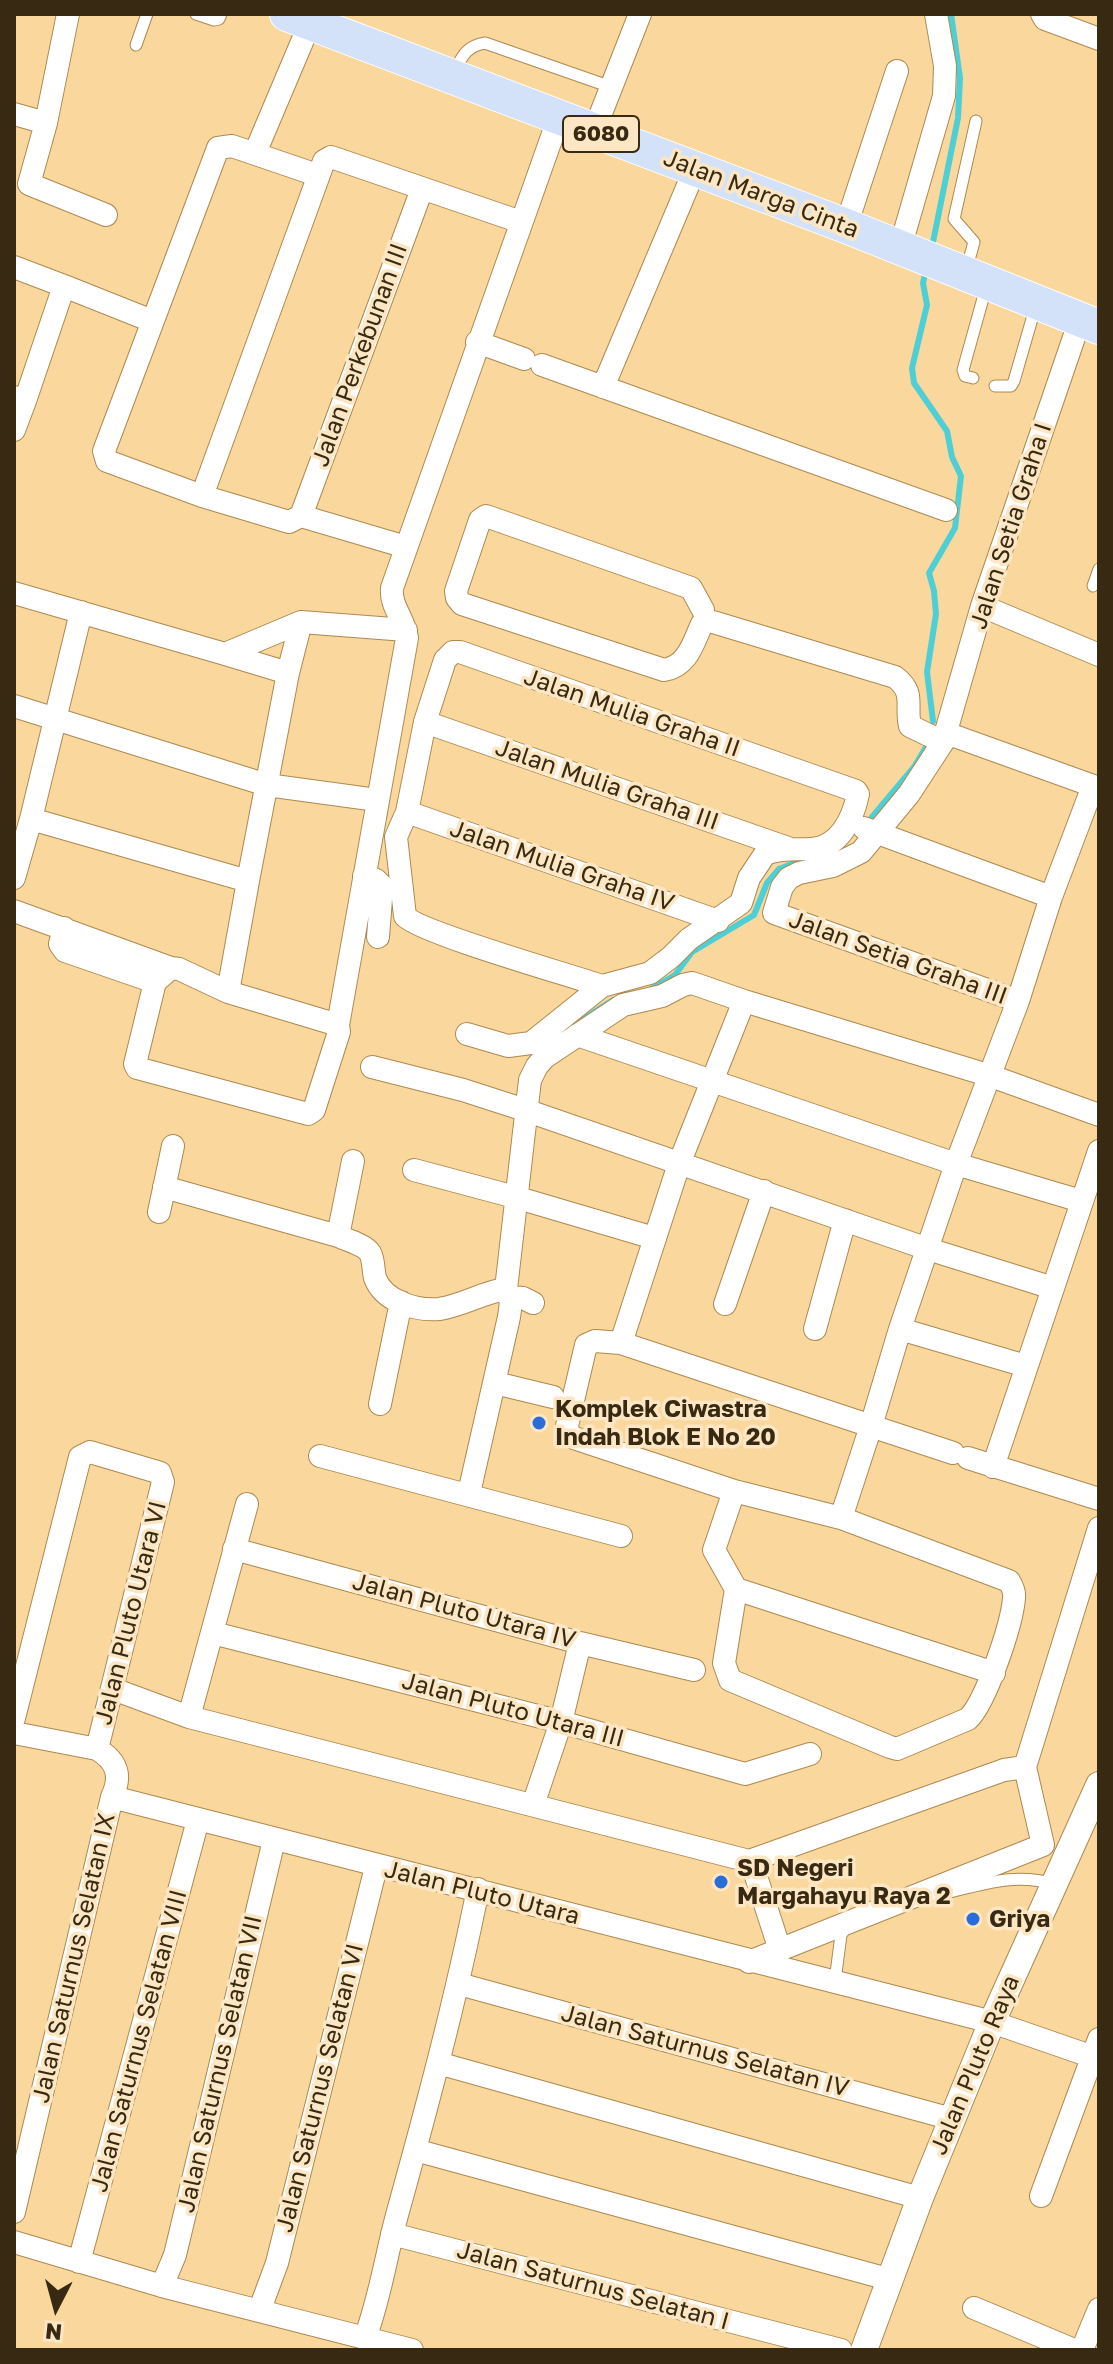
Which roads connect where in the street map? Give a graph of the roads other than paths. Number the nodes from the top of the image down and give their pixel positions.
1 (68, 14) edge
2 (147, 14) edge
3 (196, 14) edge
4 (221, 14) edge
5 (640, 14) edge
6 (1042, 14) edge
7 (934, 17) edge
8 (299, 19) edge
9 (1099, 39) edge
10 (136, 45) dead end
11 (897, 71) dead end
12 (451, 77) junction
13 (611, 87) junction
14 (14, 114) edge
15 (559, 117) junction
16 (976, 121) dead end
17 (46, 123) junction
18 (594, 131) junction
19 (255, 153) junction
20 (695, 169) junction
21 (317, 175) junction
22 (422, 189) junction
23 (106, 215) dead end
24 (521, 222) junction
25 (846, 226) junction
26 (941, 266) junction
27 (14, 267) edge
28 (64, 286) junction
29 (1036, 304) junction
30 (152, 321) junction
31 (1090, 324) edge
32 (477, 342) junction
33 (973, 378) dead end
34 (995, 386) dead end
35 (603, 387) junction
36 (20, 399) edge
37 (14, 430) edge
38 (202, 496) junction
39 (946, 510) dead end
40 (301, 516) junction
41 (406, 547) junction
42 (1099, 569) edge
43 (1093, 586) dead end
44 (14, 593) edge
45 (982, 606) junction
46 (81, 612) junction
47 (706, 619) junction
48 (301, 622) junction
49 (406, 630) junction
50 (225, 654) junction
51 (1099, 655) edge
52 (288, 673) junction
53 (14, 706) edge
54 (53, 717) junction
55 (425, 722) junction
56 (944, 738) junction
57 (267, 785) junction
58 (1096, 787) edge
59 (377, 800) junction
60 (407, 812) junction
61 (850, 818) junction
62 (31, 819) junction
63 (876, 834) junction
64 (789, 849) junction
65 (364, 876) junction
66 (14, 878) edge
67 (248, 881) junction
68 (1051, 897) junction
69 (14, 911) edge
70 (718, 921) junction
71 (378, 937) dead end
72 (163, 975) junction
73 (602, 986) junction
74 (228, 992) junction
75 (744, 1001) junction
76 (1018, 1001) junction
77 (338, 1025) junction
78 (467, 1034) dead end
79 (577, 1035) junction
80 (372, 1067) dead end
81 (991, 1076) junction
82 (710, 1080) junction
83 (525, 1110) junction
84 (1099, 1115) edge
85 (173, 1146) dead end
86 (1099, 1151) edge
87 (353, 1161) dead end
88 (679, 1164) junction
89 (956, 1164) junction
90 (414, 1170) dead end
91 (164, 1187) junction
92 (764, 1191) junction
93 (515, 1197) junction
94 (1081, 1201) junction
95 (159, 1212) dead end
96 (845, 1220) junction
97 (338, 1236) junction
98 (654, 1238) junction
99 (928, 1249) junction
100 (1053, 1288) junction
101 (507, 1293) junction
102 (401, 1302) junction
103 (533, 1303) dead end
104 (725, 1304) dead end
105 (815, 1329) dead end
106 (900, 1329) junction
107 (621, 1343) junction
108 (1026, 1366) junction
109 (495, 1383) junction
110 (553, 1397) dead end
111 (380, 1404) dead end
112 (871, 1426) junction
113 (320, 1456) dead end
114 (993, 1467) junction
115 (734, 1491) junction
116 (469, 1493) junction
117 (1099, 1499) edge
118 (247, 1504) dead end
119 (841, 1518) junction
120 (1099, 1528) edge
121 (621, 1536) dead end
122 (234, 1549) junction
123 (736, 1589) junction
124 (213, 1633) junction
125 (580, 1643) junction
126 (694, 1670) dead end
127 (994, 1673) junction
128 (113, 1689) junction
129 (189, 1717) junction
130 (14, 1718) edge
131 (561, 1722) junction
132 (14, 1733) edge
133 (97, 1749) junction
134 (810, 1754) dead end
135 (1025, 1767) junction
136 (1098, 1788) edge
137 (112, 1797) junction
138 (533, 1805) junction
139 (198, 1820) junction
140 (274, 1840) junction
141 (1040, 1847) junction
142 (1069, 1855) junction
143 (751, 1861) junction
144 (376, 1867) junction
145 (1043, 1881) junction
146 (478, 1889) junction
147 (780, 1950) junction
148 (749, 1962) junction
149 (835, 1981) junction
150 (459, 1984) junction
151 (992, 2022) junction
152 (1096, 2048) edge
153 (438, 2063) junction
154 (952, 2119) junction
155 (415, 2150) junction
156 (1041, 2196) dead end
157 (920, 2198) junction
158 (14, 2212) edge
159 (392, 2234) junction
160 (14, 2242) edge
161 (79, 2262) junction
162 (888, 2279) junction
163 (162, 2286) junction
164 (974, 2308) dead end
165 (260, 2309) junction
166 (1099, 2309) edge
167 (365, 2338) junction
168 (412, 2350) edge
169 (841, 2350) edge
170 (864, 2350) edge
171 (1074, 2350) edge
172 (1082, 2350) edge

1 - 17 street
2 - 10 lane
3 - 4 lane
5 - 13 street
6 - 9 street
7 - 26 street
8 - 12 main road, Jalan Marga Cinta / 6080
8 - 19 street
11 - 25 street
12 - 13 lane
12 - 15 main road, Jalan Marga Cinta / 6080
13 - 18 street
14 - 17 street
15 - 18 main road, Jalan Marga Cinta / 6080
15 - 24 street
16 - 26 lane
17 - 23 street
18 - 20 main road, Jalan Marga Cinta / 6080
19 - 21 street
19 - 30 street
20 - 25 main road, Jalan Marga Cinta / 6080
20 - 35 street
21 - 22 street
21 - 38 street
22 - 24 street
22 - 40 street, Jalan Perkebunan III
24 - 32 street
25 - 26 main road, Jalan Marga Cinta / 6080
26 - 29 main road, Jalan Marga Cinta / 6080
26 - 33 lane
27 - 28 street
28 - 30 street
28 - 36 street
29 - 31 main road, Jalan Marga Cinta / 6080
29 - 34 lane
30 - 38 street
31 - 45 street, Jalan Setia Graha I
32 - 35 street
32 - 41 street
35 - 39 street
36 - 37 street
38 - 40 street
40 - 41 street
41 - 49 street
42 - 43 lane
44 - 46 street
45 - 51 street
45 - 56 street, Jalan Setia Graha I
46 - 50 street
46 - 54 street
47 - 47 street
47 - 56 street
48 - 49 street
48 - 50 street
48 - 52 street
49 - 59 street
50 - 52 street
52 - 57 street
53 - 54 street
54 - 57 street
54 - 62 street
55 - 60 street
55 - 61 street, Jalan Mulia Graha II
55 - 64 street, Jalan Mulia Graha III
56 - 58 street
56 - 63 street, Jalan Setia Graha I
57 - 59 street
57 - 67 street
58 - 68 street
59 - 65 street
60 - 70 street, Jalan Mulia Graha IV
60 - 73 street
61 - 63 street
61 - 64 street
62 - 66 street
62 - 67 street
63 - 68 street
63 - 76 street, Jalan Setia Graha III
64 - 70 street
65 - 71 street
65 - 77 street
67 - 74 street
68 - 76 street
69 - 72 street
70 - 73 street
72 - 74 street
72 - 77 street
73 - 78 street
74 - 77 street
75 - 79 street
75 - 81 street
75 - 82 street
76 - 81 street
79 - 82 street
79 - 83 street
80 - 83 street
81 - 84 street
81 - 89 street
82 - 88 street
82 - 89 street
83 - 88 street
83 - 93 street
85 - 91 street
86 - 94 street
87 - 97 street
88 - 92 street
88 - 98 street
89 - 94 street
89 - 99 street
90 - 93 street
91 - 95 street
91 - 97 street
92 - 96 street
92 - 104 street
93 - 98 street
93 - 101 street
94 - 100 street
96 - 99 street
96 - 105 street
97 - 102 street
98 - 107 street
99 - 100 street
99 - 106 street
100 - 108 street
101 - 102 street
101 - 103 street
101 - 109 street
102 - 111 street
106 - 108 street
106 - 112 street
107 - 112 street
107 - 115 street
108 - 114 street
109 - 110 street
109 - 116 street
112 - 114 street
112 - 119 street
113 - 116 street
114 - 117 street
115 - 119 street
115 - 123 street
116 - 121 street
118 - 122 street
119 - 127 street
120 - 135 street
122 - 124 street
122 - 125 street, Jalan Pluto Utara IV
123 - 127 street
123 - 127 street
124 - 129 street
124 - 131 street, Jalan Pluto Utara III
125 - 126 street, Jalan Pluto Utara IV
125 - 131 street
128 - 129 street
128 - 130 street, Jalan Pluto Utara VI
128 - 133 street, Jalan Pluto Utara VI
129 - 138 street
131 - 134 street, Jalan Pluto Utara III
131 - 138 street
132 - 133 street
133 - 137 street
135 - 141 street
135 - 143 street
136 - 142 street, Jalan Pluto Raya
137 - 139 street, Jalan Pluto Utara
137 - 158 street, Jalan Saturnus Selatan IX
138 - 143 street
139 - 140 street, Jalan Pluto Utara
139 - 161 street, Jalan Saturnus Selatan VIII
140 - 144 street, Jalan Pluto Utara
140 - 163 street, Jalan Saturnus Selatan VII
141 - 142 street
141 - 147 street
142 - 145 street, Jalan Pluto Raya
143 - 147 street
144 - 146 street, Jalan Pluto Utara
144 - 165 street, Jalan Saturnus Selatan VI
145 - 149 lane
145 - 151 street, Jalan Pluto Raya
146 - 148 street, Jalan Pluto Utara
146 - 150 street
147 - 148 street
148 - 149 street, Jalan Pluto Utara
149 - 151 street, Jalan Pluto Utara
150 - 153 street
150 - 154 street, Jalan Saturnus Selatan IV
151 - 152 street, Jalan Pluto Utara
151 - 154 street, Jalan Pluto Raya
152 - 156 street
153 - 155 street
153 - 157 street
154 - 157 street, Jalan Pluto Raya
155 - 159 street
155 - 162 street
157 - 162 street, Jalan Pluto Raya
159 - 167 street
159 - 169 street, Jalan Saturnus Selatan I
160 - 161 street
161 - 163 street
162 - 170 street, Jalan Pluto Raya
163 - 165 street
164 - 171 street
165 - 167 street
166 - 172 street
167 - 168 street

